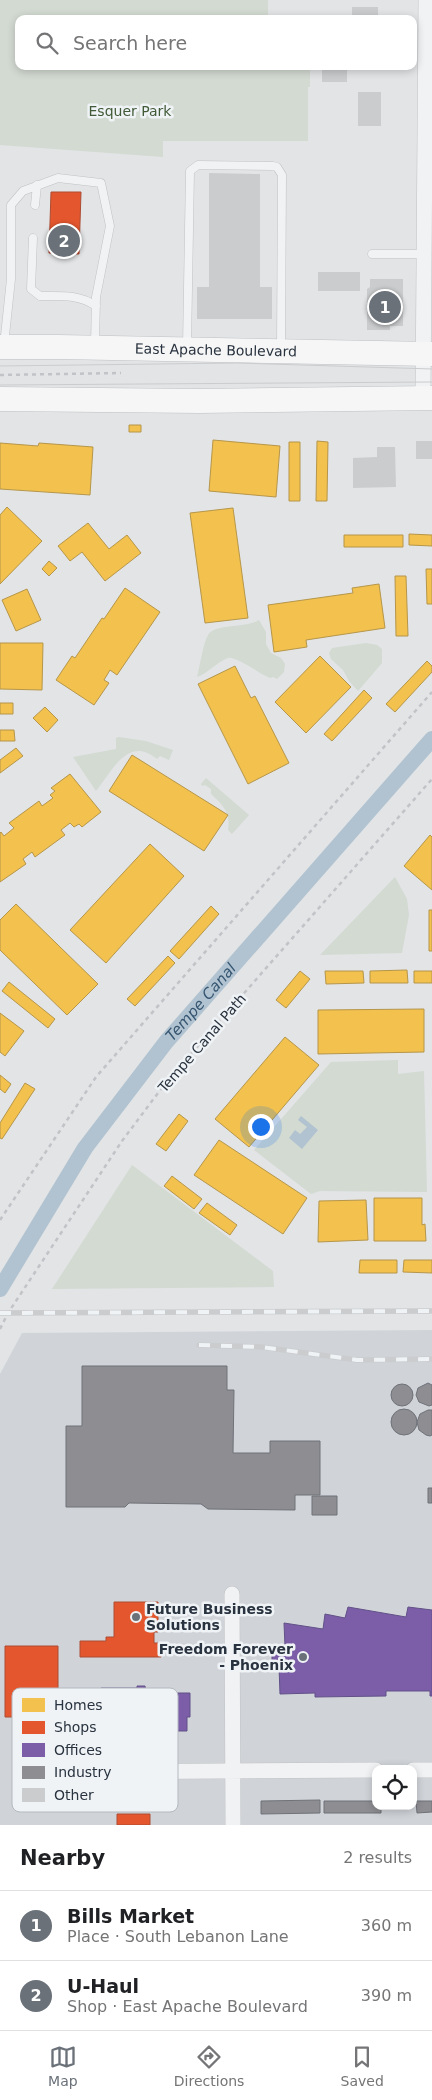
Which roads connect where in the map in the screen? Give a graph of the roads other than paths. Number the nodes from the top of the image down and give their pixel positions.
1 (426, 0) edge
2 (37, 186) junction
3 (35, 205) dead end
4 (33, 238) dead end
5 (372, 254) dead end
6 (424, 254) junction
7 (96, 306) junction
8 (2, 347) edge
9 (94, 348) junction
10 (187, 350) junction
11 (281, 352) junction
12 (427, 354) edge
13 (428, 398) edge
14 (0, 399) edge
15 (232, 1594) dead end
16 (372, 1770) edge
17 (417, 1770) edge
18 (432, 1770) edge
19 (178, 1772) edge
20 (232, 1772) junction
21 (233, 1825) edge

1 - 6 street
2 - 3 lane
2 - 7 lane
2 - 8 lane
4 - 7 lane
5 - 6 lane
6 - 12 street
7 - 9 lane
8 - 9 main road, East Apache Boulevard
9 - 10 main road, East Apache Boulevard
10 - 11 main road, East Apache Boulevard
10 - 11 lane
11 - 12 main road, East Apache Boulevard
12 - 13 street
13 - 14 main road
15 - 20 street
16 - 20 street
17 - 18 street
19 - 20 street
20 - 21 street

